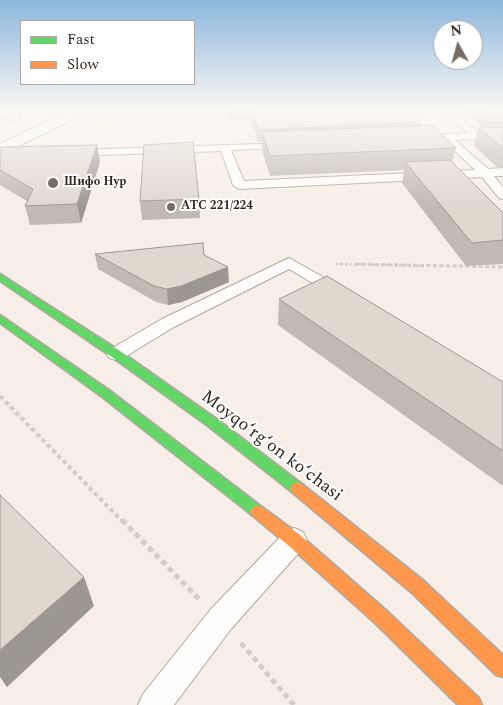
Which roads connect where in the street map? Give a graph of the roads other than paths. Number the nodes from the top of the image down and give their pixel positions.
1 (16, 142) edge
2 (451, 142) edge
3 (295, 145) edge
4 (225, 148) junction
5 (0, 150) edge
6 (59, 153) edge
7 (0, 155) edge
8 (20, 155) edge
9 (503, 172) edge
10 (486, 173) junction
11 (502, 193) edge
12 (0, 277) edge
13 (358, 303) edge
14 (0, 318) edge
15 (116, 354) junction
16 (294, 540) junction
17 (496, 650) edge
18 (154, 705) edge
19 (472, 705) edge

1 - 5 street
2 - 10 lane
3 - 4 lane
4 - 6 lane
4 - 10 lane
7 - 8 lane
9 - 10 lane
10 - 11 lane
12 - 15 main road, Moyqoʻrgʻon koʻchasi
13 - 15 lane
14 - 16 main road
15 - 17 main road, Moyqoʻrgʻon koʻchasi
16 - 18 lane
16 - 19 main road

